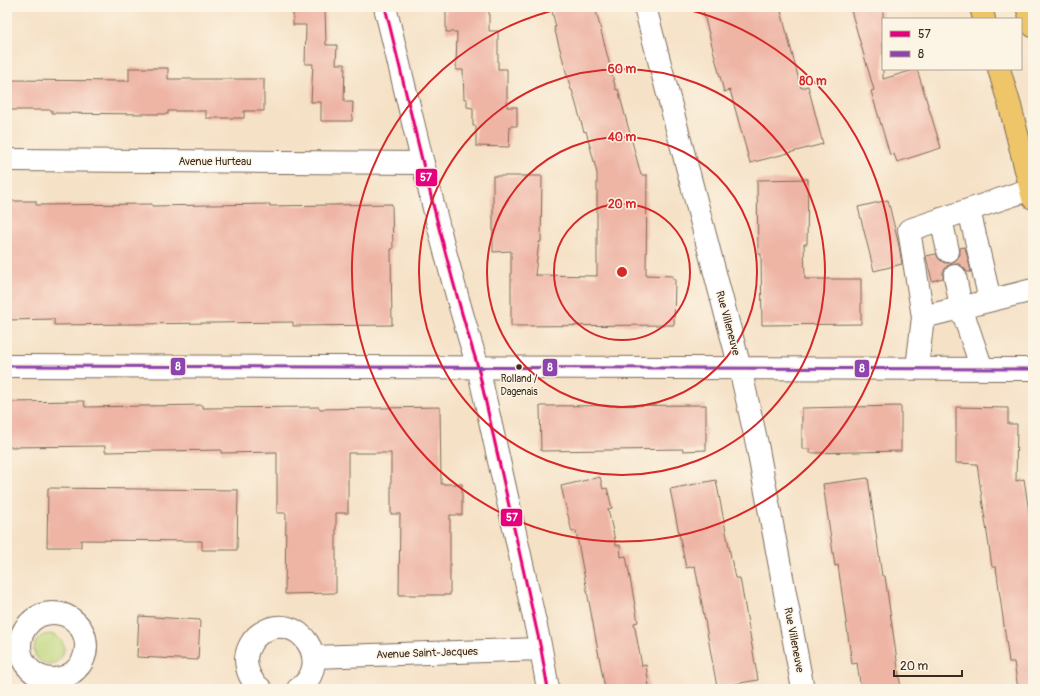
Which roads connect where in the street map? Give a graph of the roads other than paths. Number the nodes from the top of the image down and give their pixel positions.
1 (385, 7) edge
2 (645, 7) edge
3 (981, 7) edge
4 (1027, 7) edge
5 (984, 18) edge
6 (1033, 26) edge
7 (999, 70) edge
8 (7, 160) edge
9 (423, 163) junction
10 (1032, 194) edge
11 (969, 210) junction
12 (941, 219) junction
13 (948, 251) dead end
14 (955, 276) dead end
15 (1033, 290) edge
16 (990, 300) junction
17 (961, 307) junction
18 (923, 317) junction
19 (7, 366) edge
20 (478, 367) junction
21 (740, 368) junction
22 (917, 368) junction
23 (982, 369) junction
24 (1033, 369) edge
25 (541, 649) junction
26 (314, 657) junction
27 (261, 689) edge
28 (298, 689) edge
29 (548, 689) edge
30 (803, 689) edge

1 - 9 street
2 - 21 street, Rue Villeneuve
3 - 5 main road
4 - 6 main road
7 - 10 main road
8 - 9 street, Avenue Hurteau
9 - 20 street
10 - 11 street
11 - 12 street
11 - 16 street
12 - 13 street
12 - 18 street
14 - 17 street
15 - 16 street
16 - 17 street
17 - 18 street
17 - 23 street
18 - 22 street
19 - 20 street
20 - 21 street
20 - 25 street
21 - 22 street
21 - 30 street, Rue Villeneuve
22 - 23 street
23 - 24 street
25 - 26 street, Avenue Saint-Jacques
25 - 29 street
26 - 27 street
26 - 28 street

